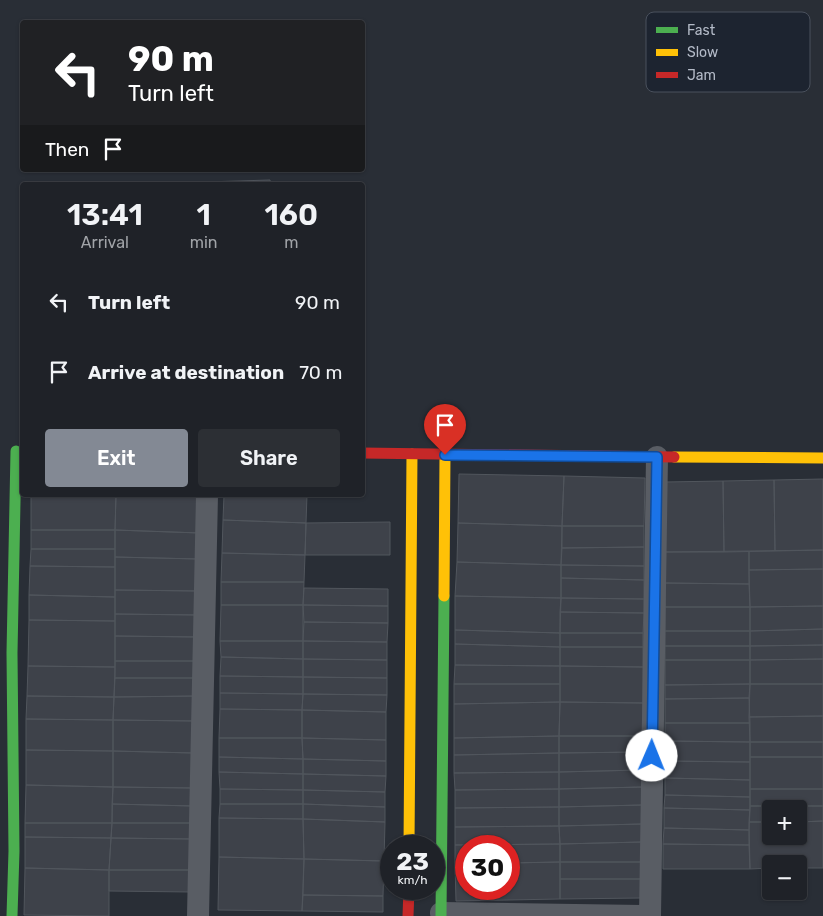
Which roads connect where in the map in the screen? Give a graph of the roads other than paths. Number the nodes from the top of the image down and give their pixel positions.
1 (13, 450) edge
2 (365, 453) edge
3 (412, 454) junction
4 (445, 455) junction
5 (657, 457) junction
6 (823, 458) edge
7 (207, 497) edge
8 (6, 653) edge
9 (409, 835) edge
10 (7, 851) edge
11 (409, 900) edge
12 (441, 915) edge
13 (12, 916) edge
14 (198, 916) edge
15 (408, 916) edge
16 (642, 916) edge
17 (650, 916) edge

1 - 8 street
2 - 3 street
3 - 4 street
3 - 9 street
4 - 5 street
4 - 12 street
5 - 6 street
5 - 17 street
7 - 14 street
8 - 10 street
10 - 13 street
11 - 15 street
12 - 16 street

